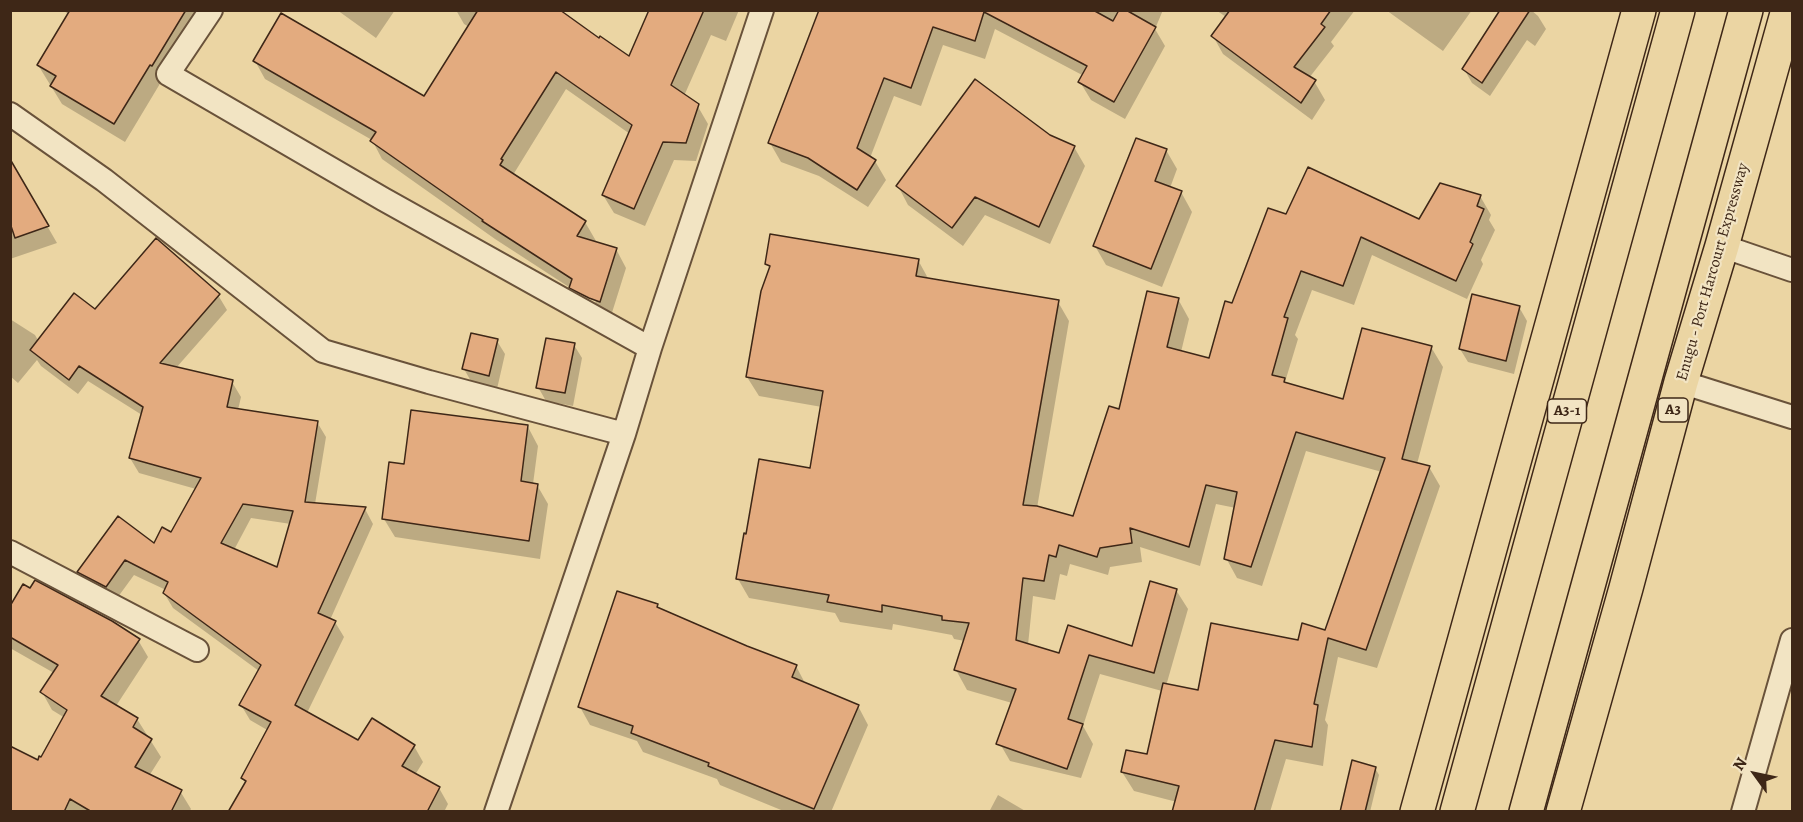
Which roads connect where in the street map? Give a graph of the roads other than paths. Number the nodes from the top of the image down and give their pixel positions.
1 (211, 10) edge
2 (762, 10) edge
3 (1639, 10) edge
4 (1678, 10) edge
5 (1746, 10) edge
6 (1788, 10) edge
7 (1784, 54) edge
8 (10, 114) edge
9 (1722, 246) junction
10 (1792, 270) edge
11 (650, 348) junction
12 (1681, 382) junction
13 (1792, 417) edge
14 (624, 434) junction
15 (10, 552) edge
16 (1792, 640) edge
17 (197, 650) dead end
18 (496, 812) edge
19 (1417, 812) edge
20 (1457, 812) edge
21 (1526, 812) edge
22 (1563, 812) edge
23 (1743, 812) edge

1 - 11 street
2 - 11 street
3 - 19 main road
4 - 20 main road, A3-1
5 - 21 main road
6 - 7 main road, Enugu - Port Harcourt Expressway / A3
7 - 9 main road, Enugu - Port Harcourt Expressway / A3
8 - 14 street
9 - 10 street
9 - 12 main road, Enugu - Port Harcourt Expressway / A3
11 - 14 street
12 - 13 street
12 - 22 main road, Enugu - Port Harcourt Expressway / A3
14 - 18 street
15 - 17 street
16 - 23 street

